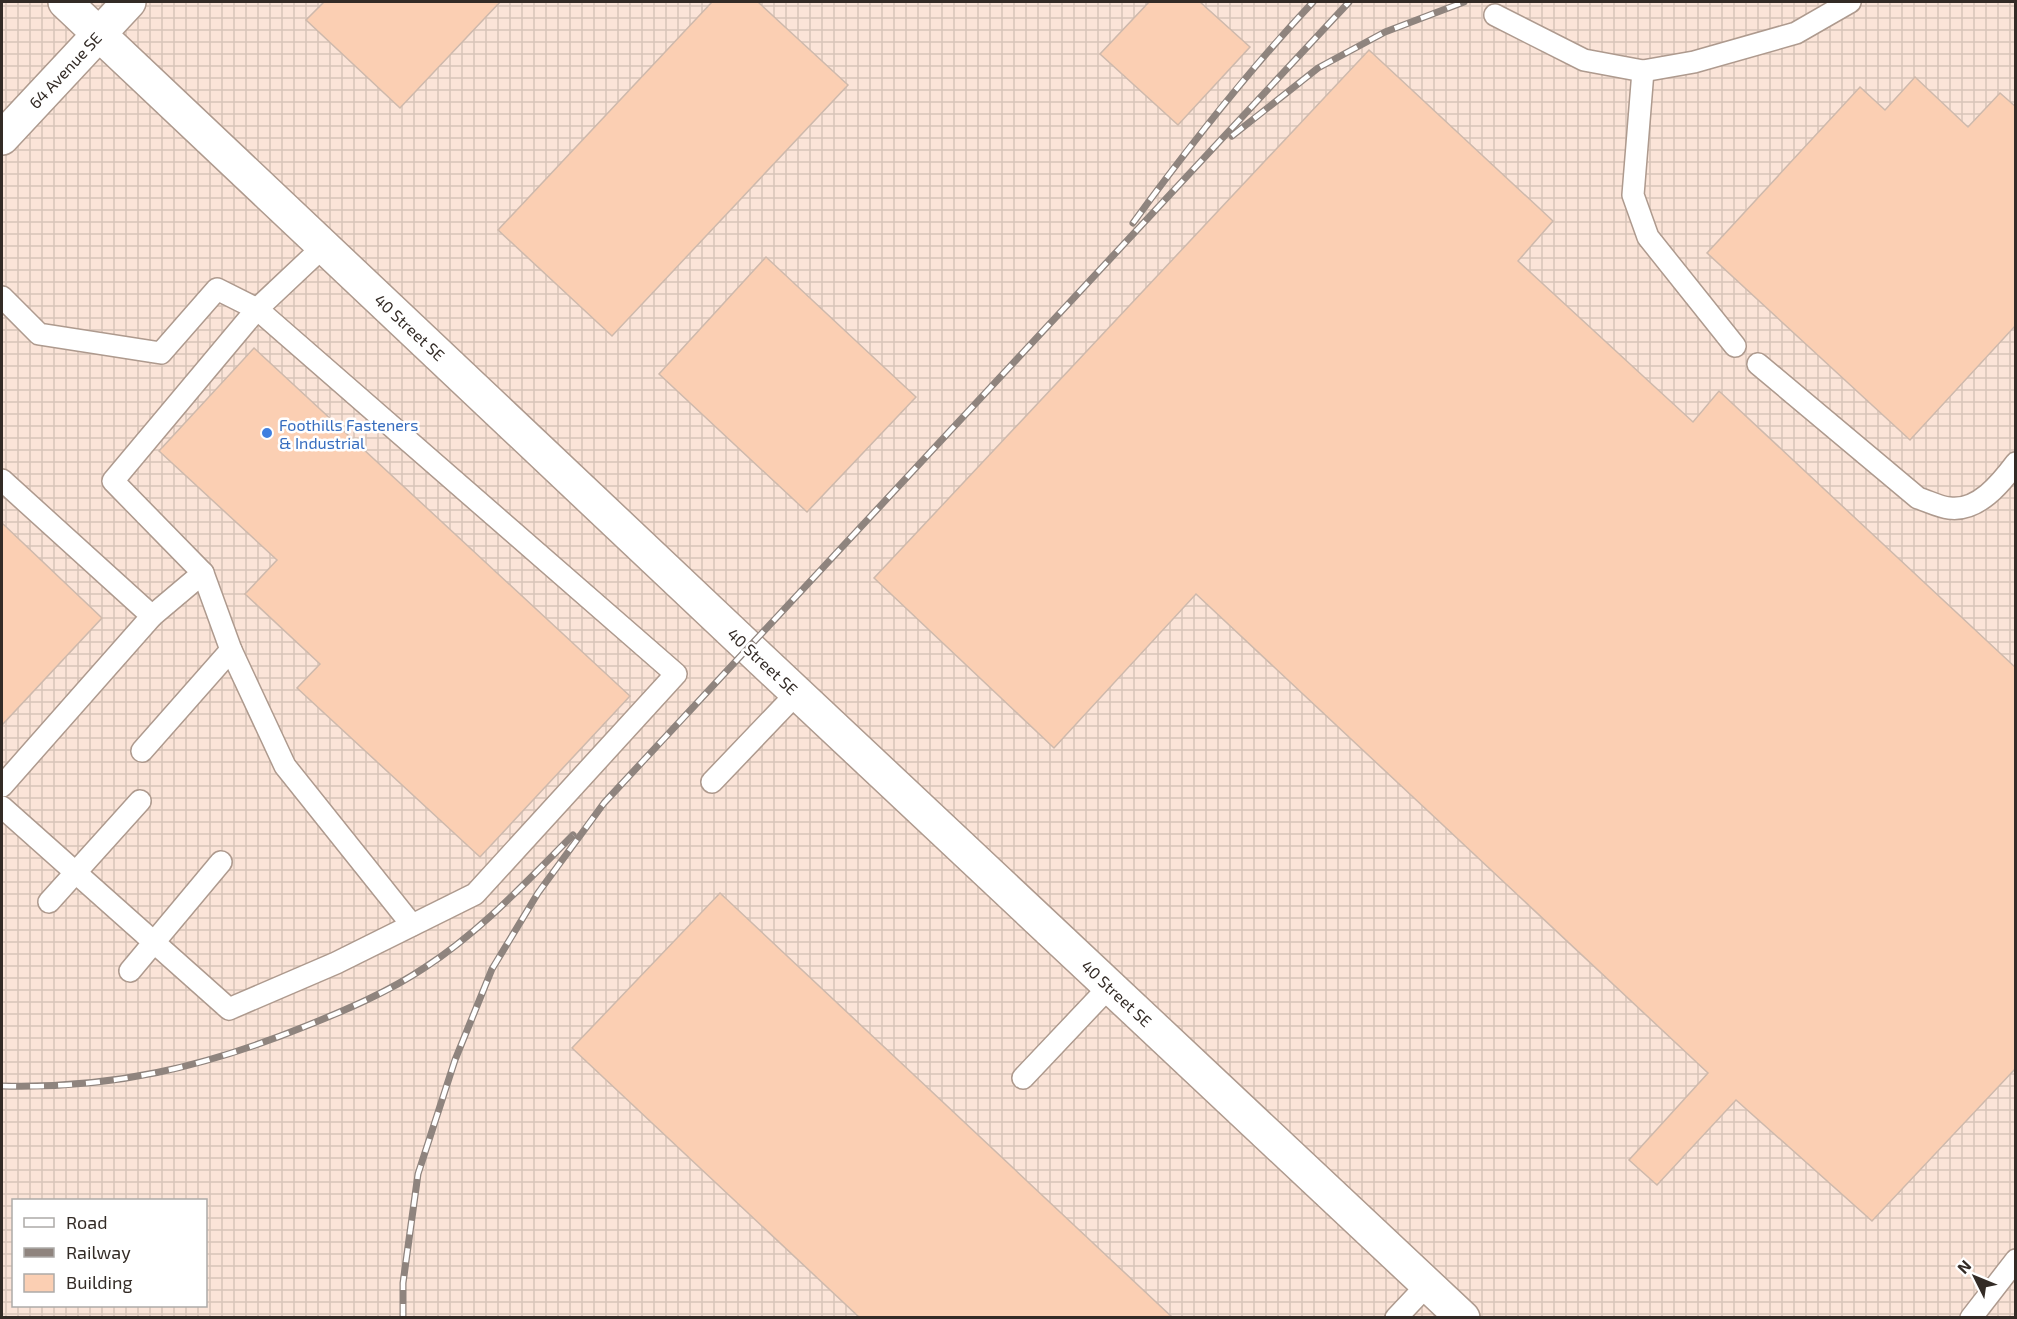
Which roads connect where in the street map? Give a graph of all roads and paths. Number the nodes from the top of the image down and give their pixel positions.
1 (65, 2) edge
2 (129, 2) edge
3 (1850, 2) edge
4 (1495, 15) dead end
5 (99, 33) junction
6 (1644, 71) junction
7 (2, 138) edge
8 (324, 246) junction
9 (2, 297) edge
10 (257, 309) junction
11 (1735, 346) dead end
12 (1758, 364) dead end
13 (2016, 463) edge
14 (2, 480) edge
15 (203, 573) junction
16 (152, 616) junction
17 (231, 650) junction
18 (797, 693) junction
19 (142, 751) dead end
20 (712, 782) dead end
21 (2, 786) edge
22 (140, 801) dead end
23 (2, 807) edge
24 (222, 862) dead end
25 (76, 872) junction
26 (49, 902) dead end
27 (412, 925) junction
28 (153, 944) junction
29 (130, 971) dead end
30 (1110, 986) junction
31 (1023, 1078) dead end
32 (2016, 1260) edge
33 (1428, 1284) junction
34 (1396, 1317) edge
35 (1463, 1317) edge
36 (1971, 1317) edge

1 - 5 street, 40 Street SE
2 - 5 street, 64 Avenue SE
3 - 6 lane
4 - 6 lane
5 - 7 street, 64 Avenue SE
5 - 8 street, 40 Street SE
6 - 11 lane
8 - 10 lane
8 - 18 street, 40 Street SE
9 - 10 lane
10 - 15 lane
10 - 27 lane
12 - 13 lane
14 - 16 lane
15 - 16 lane
15 - 17 lane
16 - 21 lane
17 - 19 lane
17 - 27 lane
18 - 20 lane
18 - 30 street, 40 Street SE
22 - 25 lane
23 - 25 lane
24 - 28 lane
25 - 26 lane
25 - 28 lane
27 - 28 lane
28 - 29 lane
30 - 31 lane
30 - 33 street, 40 Street SE
32 - 36 lane
33 - 34 lane
33 - 35 street, 40 Street SE

